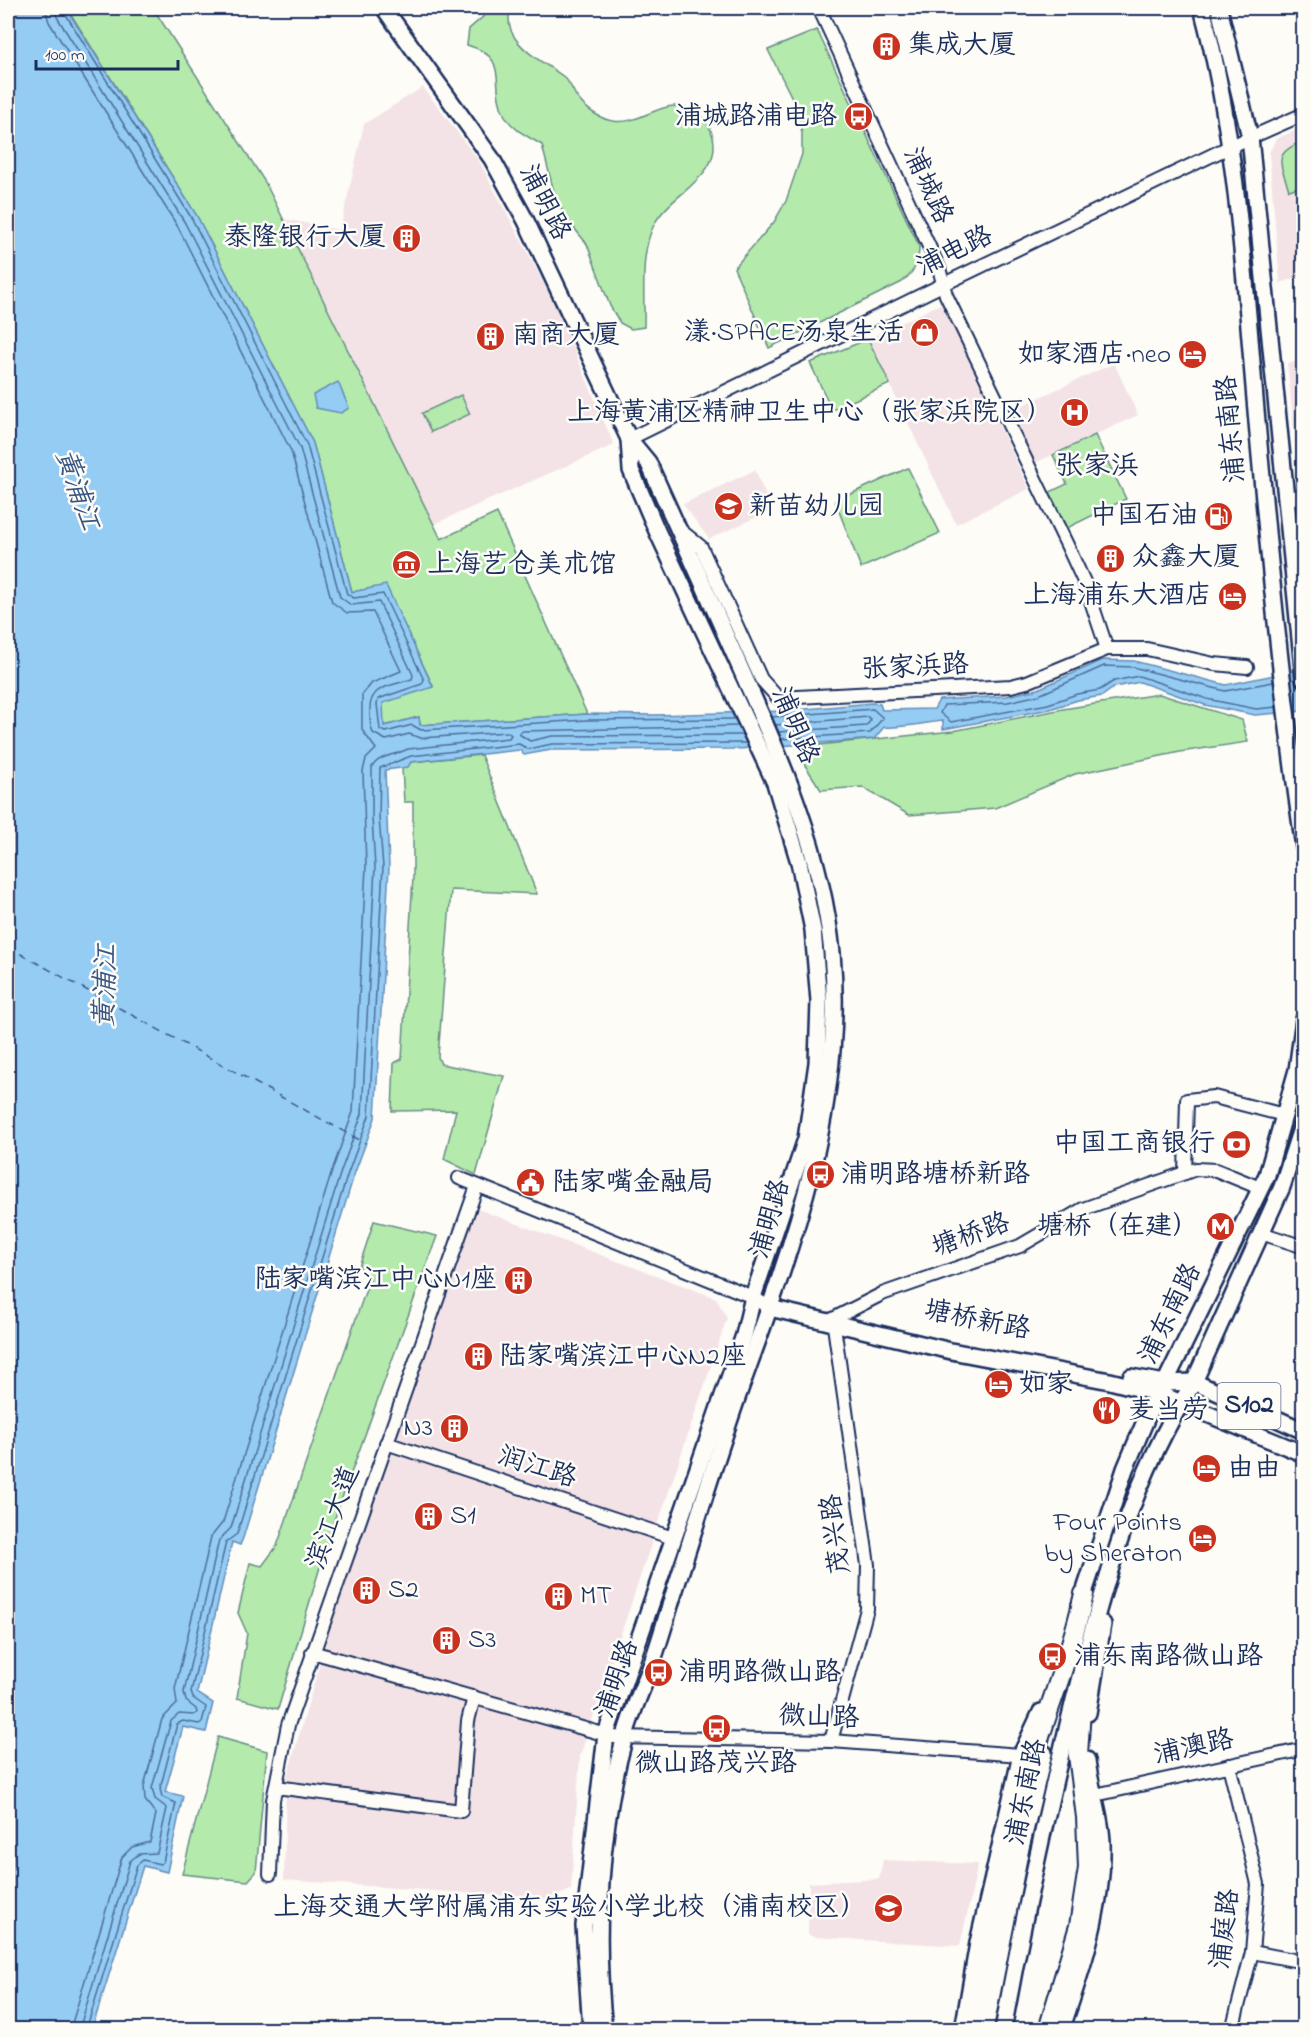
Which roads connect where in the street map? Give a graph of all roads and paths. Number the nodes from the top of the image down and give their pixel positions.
1 (384, 8) edge
2 (819, 8) edge
3 (1202, 8) edge
4 (1219, 8) edge
5 (1304, 114) edge
6 (1250, 137) junction
7 (1228, 147) junction
8 (942, 285) junction
9 (629, 439) junction
10 (1304, 494) edge
11 (1287, 501) junction
12 (677, 527) junction
13 (1107, 649) junction
14 (1247, 667) dead end
15 (1304, 679) edge
16 (782, 782) junction
17 (1304, 847) edge
18 (1304, 1019) edge
19 (1284, 1115) junction
20 (1304, 1119) edge
21 (1185, 1173) junction
22 (459, 1178) dead end
23 (477, 1186) junction
24 (1260, 1188) junction
25 (1261, 1233) junction
26 (1304, 1247) edge
27 (753, 1297) junction
28 (772, 1304) junction
29 (832, 1322) junction
30 (1194, 1382) junction
31 (1161, 1388) junction
32 (1181, 1402) junction
33 (1304, 1431) edge
34 (386, 1443) junction
35 (1304, 1454) edge
36 (673, 1538) junction
37 (1111, 1567) junction
38 (1084, 1594) junction
39 (312, 1652) junction
40 (1084, 1663) junction
41 (474, 1697) junction
42 (615, 1736) junction
43 (831, 1741) junction
44 (1304, 1749) edge
45 (1025, 1763) junction
46 (1229, 1765) junction
47 (276, 1787) junction
48 (1095, 1794) junction
49 (270, 1874) dead end
50 (1252, 1952) junction
51 (1304, 1962) edge
52 (591, 2030) edge
53 (604, 2030) edge
54 (963, 2030) edge
55 (972, 2030) edge
56 (985, 2030) edge
57 (1003, 2030) edge
58 (1048, 2030) edge
59 (1061, 2030) edge
60 (1232, 2030) edge

1 - 9 main road, 浦明路
2 - 8 street, 浦城路
3 - 7 main road, 浦东南路
4 - 6 main road, 浦东南路
5 - 6 street, 浦电路
6 - 7 street, 浦电路
6 - 11 main road, 浦东南路
7 - 8 street, 浦电路
7 - 17 main road, 浦东南路
8 - 9 street, 浦电路
8 - 13 street, 浦城路
9 - 12 main road, 浦明路
9 - 16 main road, 浦明路
10 - 11 street
11 - 15 main road, 浦东南路
12 - 13 street, 张家浜路
12 - 16 main road, 浦明路
13 - 14 street, 张家浜路
16 - 27 main road, 浦明路
16 - 28 main road, 浦明路
18 - 19 main road, 浦东南路
19 - 21 street
19 - 24 main road, 浦东南路
20 - 25 main road, 浦东南路
21 - 24 street, 塘桥路
21 - 29 street, 塘桥路
22 - 23 street, 塘桥新路
23 - 27 street, 塘桥新路
23 - 34 street, 滨江大道
24 - 31 main road, 浦东南路
25 - 26 street
25 - 30 main road, 浦东南路
27 - 28 street, 塘桥新路
27 - 36 main road, 浦明路
28 - 29 main road, 塘桥新路
28 - 42 main road, 浦明路
29 - 31 main road, 塘桥新路
29 - 43 street, 茂兴路
30 - 31 main road, 塘桥新路
30 - 32 main road, 浦东南路
30 - 33 main road, S102
31 - 32 main road, 塘桥新路
31 - 38 main road, 浦东南路
32 - 35 main road, S102
32 - 37 main road, 浦东南路
34 - 36 street, 润江路
34 - 39 street, 滨江大道
36 - 42 main road, 浦明路
37 - 40 main road, 浦东南路
37 - 48 main road, 浦东南路
38 - 45 highway
38 - 56 main road, 浦东南路
39 - 41 street, 微山路
39 - 47 street, 滨江大道
40 - 57 main road, 浦东南路
40 - 58 highway
41 - 42 street, 微山路
41 - 47 street
42 - 43 street, 微山路
42 - 52 main road, 浦明路
42 - 53 main road, 浦明路
43 - 45 street, 微山路
44 - 46 street, 浦澳路
45 - 54 main road, 浦东南路
45 - 55 highway
46 - 48 street, 浦澳路
46 - 50 street, 浦庭路
47 - 49 street, 滨江大道
48 - 59 main road, 浦东南路
50 - 51 street
50 - 60 street, 浦庭路

